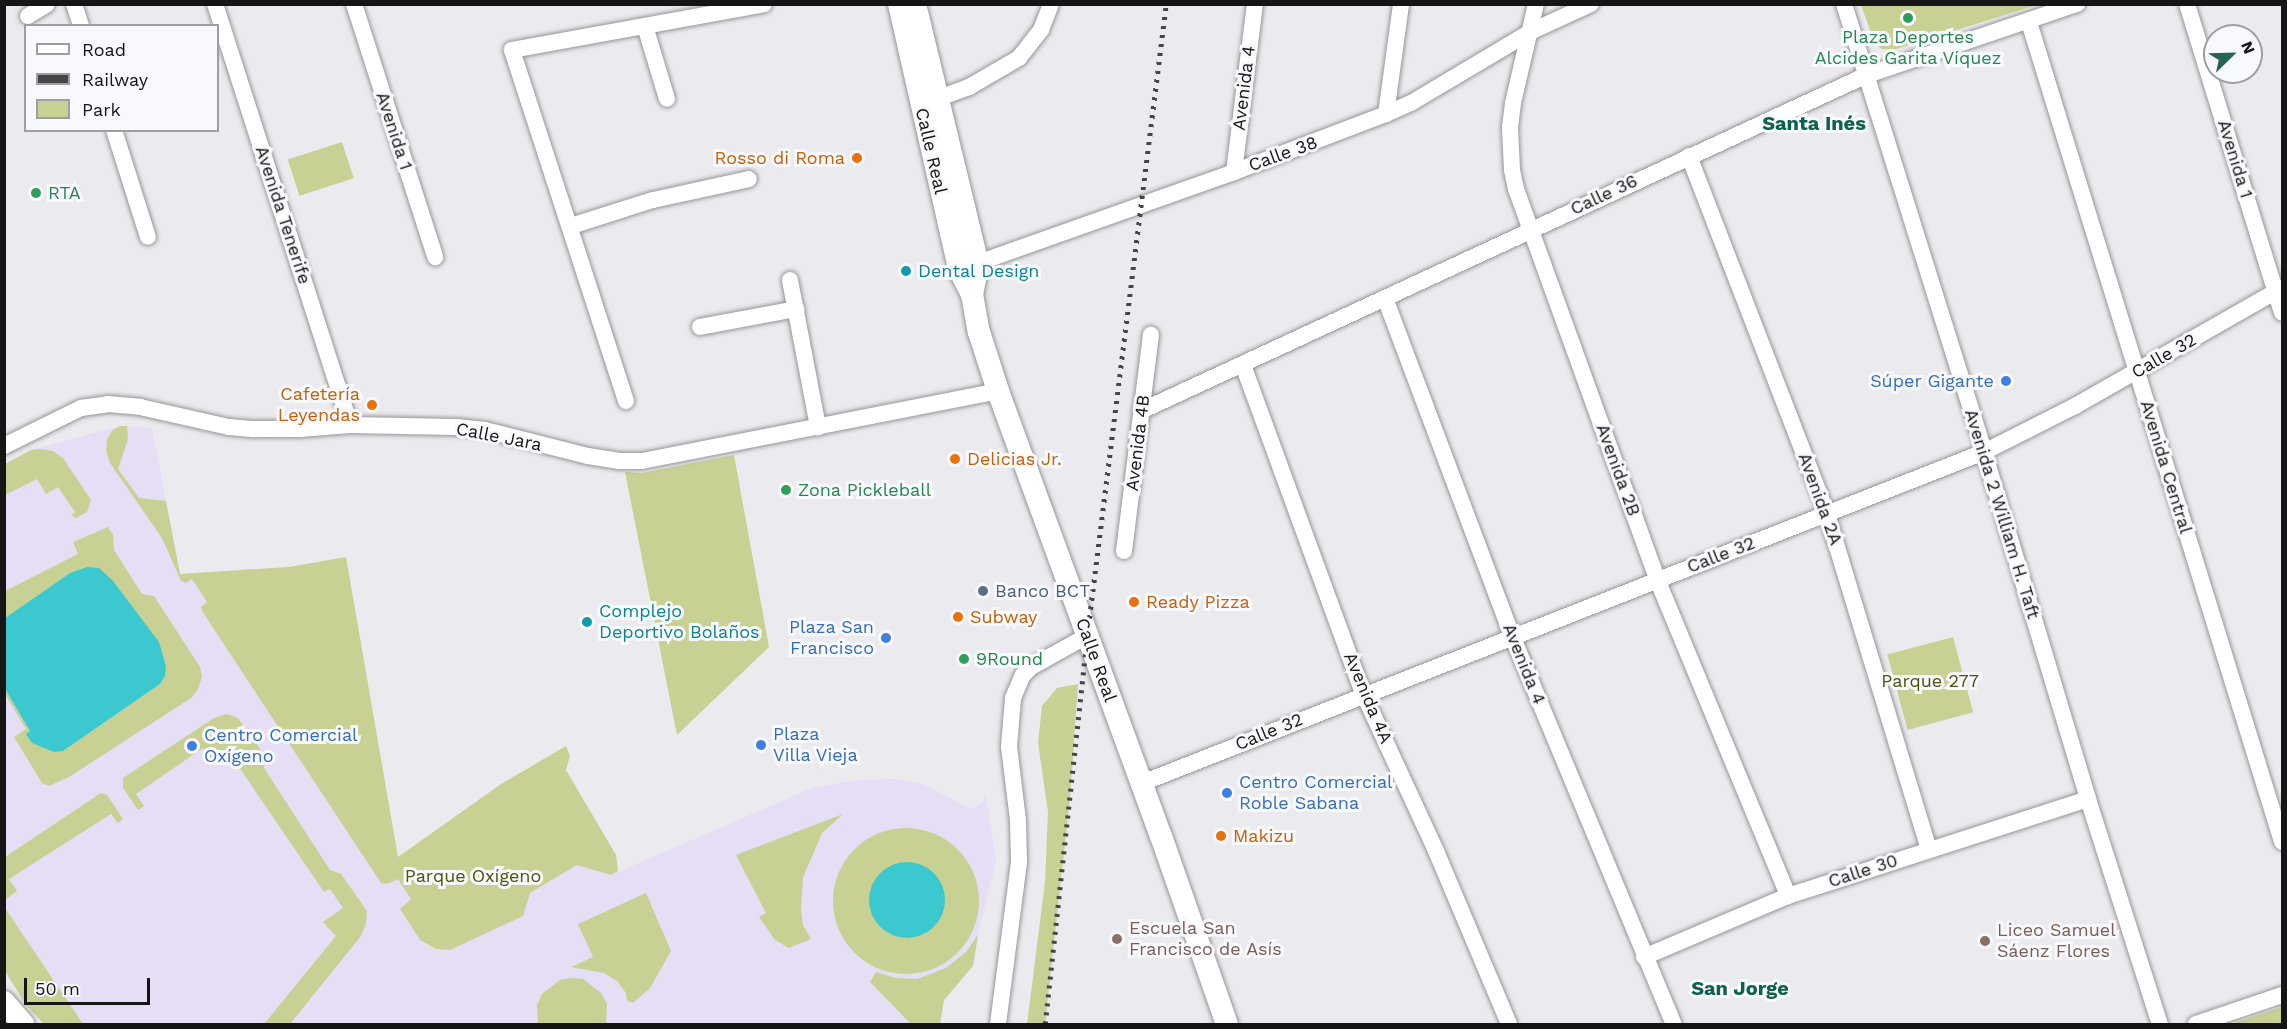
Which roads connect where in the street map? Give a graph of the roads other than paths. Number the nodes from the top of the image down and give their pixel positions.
1 (47, 4) edge
2 (74, 4) edge
3 (215, 4) edge
4 (354, 4) edge
5 (764, 4) edge
6 (899, 4) edge
7 (915, 4) edge
8 (1051, 4) edge
9 (1255, 4) edge
10 (1401, 4) edge
11 (1536, 4) edge
12 (1591, 4) edge
13 (1844, 4) edge
14 (2077, 4) edge
15 (2187, 4) edge
16 (28, 16) dead end
17 (2029, 22) junction
18 (80, 24) edge
19 (645, 26) junction
20 (1530, 32) junction
21 (1867, 75) junction
22 (667, 99) dead end
23 (928, 101) junction
24 (1386, 114) junction
25 (115, 132) edge
26 (1689, 156) junction
27 (1234, 172) junction
28 (749, 179) dead end
29 (571, 226) junction
30 (1531, 229) junction
31 (148, 237) dead end
32 (435, 257) dead end
33 (969, 266) junction
34 (790, 280) dead end
35 (2279, 290) edge
36 (1385, 298) junction
37 (796, 309) junction
38 (2283, 313) edge
39 (700, 327) dead end
40 (1151, 335) dead end
41 (1243, 365) junction
42 (2137, 372) junction
43 (998, 391) junction
44 (626, 401) dead end
45 (1141, 411) junction
46 (350, 424) junction
47 (818, 427) junction
48 (4, 446) edge
49 (1984, 452) junction
50 (1827, 514) junction
51 (1125, 551) dead end
52 (1657, 579) junction
53 (1087, 636) junction
54 (1513, 638) junction
55 (1364, 695) junction
56 (1142, 783) junction
57 (2088, 799) junction
58 (2283, 842) edge
59 (1929, 850) junction
60 (1788, 896) junction
61 (1644, 957) junction
62 (2283, 995) edge
63 (4, 1002) edge
64 (23, 1024) edge
65 (998, 1024) edge
66 (1227, 1024) edge
67 (1509, 1024) edge
68 (1674, 1024) edge
69 (2160, 1024) edge
70 (2196, 1024) edge

1 - 16 street
2 - 18 street
3 - 46 street, Avenida Tenerife
4 - 32 street, Avenida 1
5 - 19 street
6 - 23 main road, Calle Real
7 - 23 main road, Calle Real
8 - 23 street
9 - 27 street, Avenida 4
10 - 24 street
11 - 20 street, Avenida 2B
12 - 20 street, Calle 38
13 - 21 street, Avenida 2 William H. Taft
14 - 17 street, Calle 36
15 - 35 street, Avenida 1
17 - 21 street, Calle 36
17 - 42 street, Avenida Central
19 - 22 street
19 - 29 street
20 - 24 street, Calle 38
20 - 30 street, Avenida 2B
21 - 26 street, Calle 36
21 - 49 street, Avenida 2 William H. Taft
23 - 33 main road, Calle Real
24 - 27 street, Calle 38
25 - 31 street
26 - 30 street, Calle 36
26 - 50 street, Avenida 2A
27 - 33 street, Calle 38
28 - 29 street
29 - 44 street
30 - 36 street, Calle 36
30 - 52 street, Avenida 2B
33 - 43 main road, Calle Real
34 - 37 street
35 - 38 street, Avenida 1
35 - 42 street, Calle 32
36 - 41 street, Calle 36
36 - 54 street, Avenida 4
37 - 39 street
37 - 47 street
40 - 45 street, Avenida 4B
41 - 45 street, Calle 36
41 - 55 street, Avenida 4A
42 - 49 street, Calle 32
42 - 58 street, Avenida Central
43 - 47 street, Calle Jara
43 - 53 main road, Calle Real
45 - 51 street, Avenida 4B
46 - 47 street, Calle Jara
46 - 48 street, Calle Jara
49 - 50 street, Calle 32
49 - 57 street, Avenida 2 William H. Taft
50 - 52 street, Calle 32
50 - 59 street, Avenida 2A
52 - 54 street, Calle 32
52 - 60 street, Avenida 2B
53 - 56 main road, Calle Real
53 - 65 street
54 - 55 street, Calle 32
54 - 61 street, Avenida 4
55 - 56 street, Calle 32
55 - 67 street, Avenida 4A
56 - 66 main road, Calle Real
57 - 59 street, Calle 30
57 - 69 street, Avenida 2 William H. Taft
59 - 60 street, Calle 30
60 - 61 street, Calle 30
61 - 68 street, Avenida 4
62 - 70 street
63 - 64 main road

